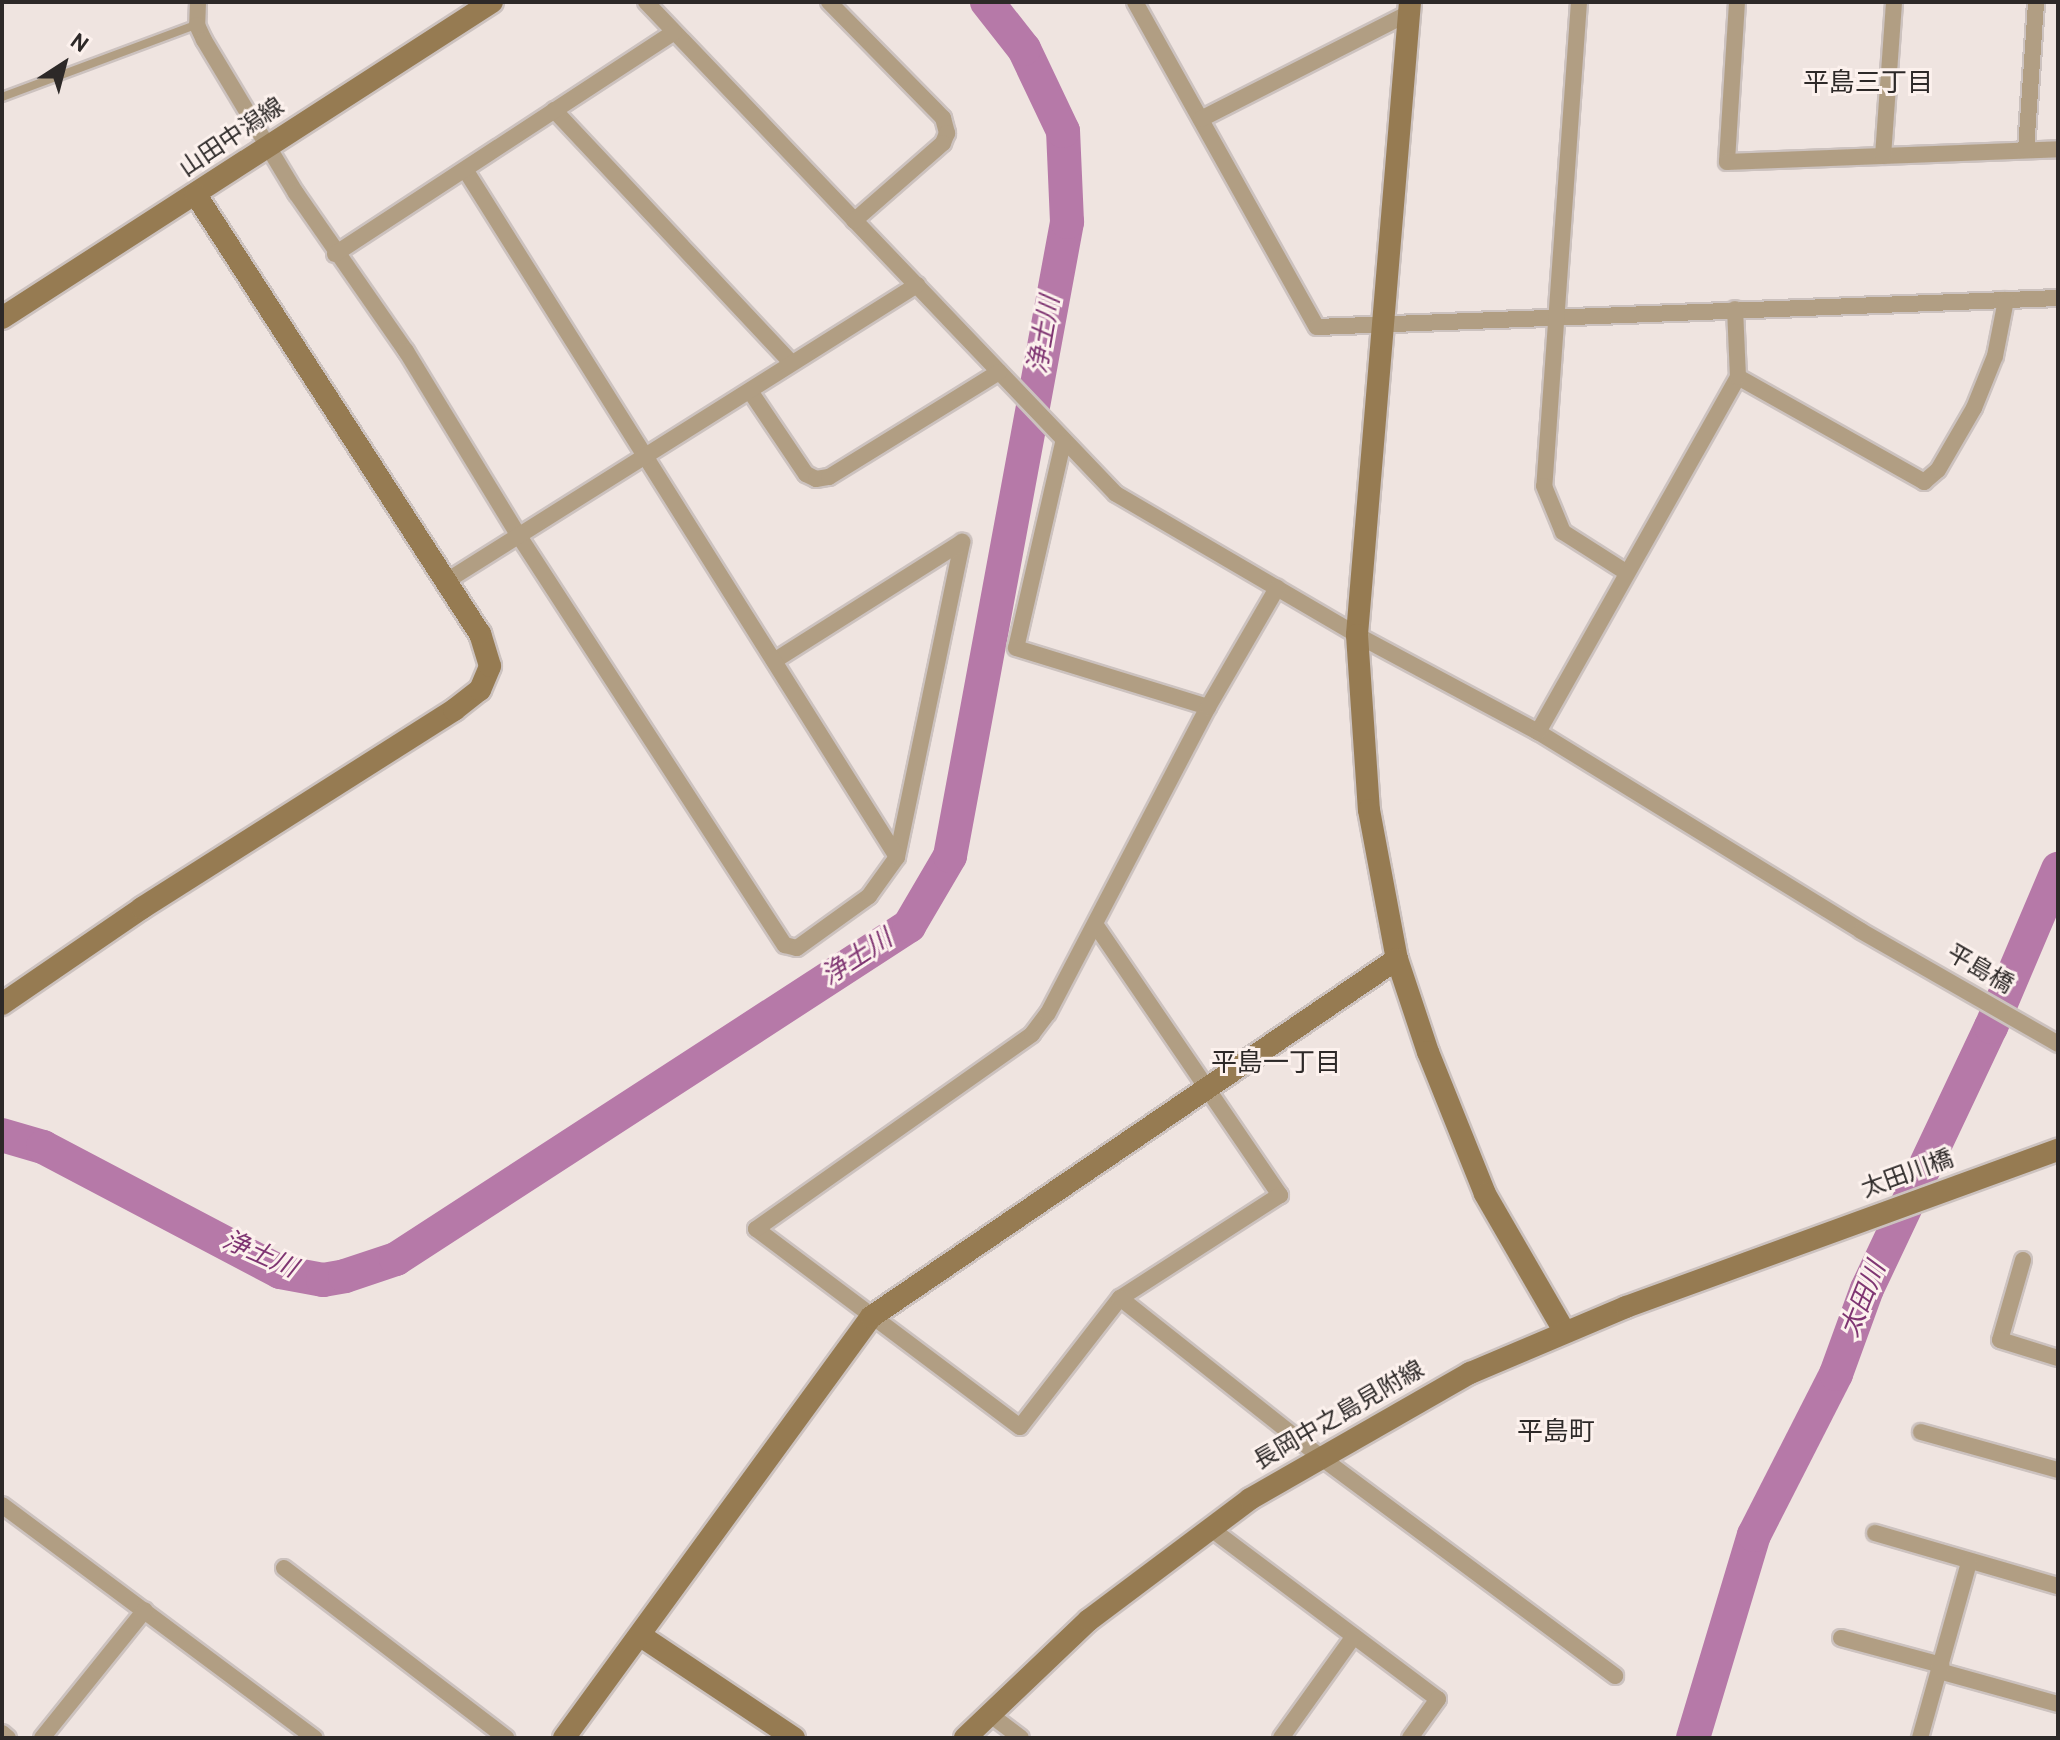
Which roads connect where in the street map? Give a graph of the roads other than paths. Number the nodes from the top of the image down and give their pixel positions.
1 (198, 2) edge
2 (492, 2) edge
3 (646, 2) edge
4 (829, 2) edge
5 (1135, 2) edge
6 (1579, 2) edge
7 (1737, 2) edge
8 (1894, 2) edge
9 (2036, 2) edge
10 (1408, 8) edge
11 (197, 25) junction
12 (674, 32) junction
13 (2, 97) edge
14 (554, 110) junction
15 (1201, 119) junction
16 (271, 144) junction
17 (2058, 149) edge
18 (2026, 150) junction
19 (1883, 156) junction
20 (466, 171) junction
21 (196, 195) junction
22 (854, 221) junction
23 (335, 254) junction
24 (917, 285) junction
25 (2058, 298) edge
26 (2006, 300) junction
27 (1735, 309) junction
28 (2, 318) edge
29 (1555, 319) junction
30 (1385, 323) junction
31 (791, 362) junction
32 (1002, 376) junction
33 (1738, 377) junction
34 (750, 391) junction
35 (1063, 443) junction
36 (644, 456) junction
37 (519, 536) junction
38 (1624, 571) junction
39 (445, 582) junction
40 (1277, 588) junction
41 (1357, 635) junction
42 (774, 661) junction
43 (1208, 707) junction
44 (1538, 732) junction
45 (897, 857) junction
46 (1097, 927) junction
47 (1397, 959) junction
48 (2, 1004) edge
49 (2058, 1044) edge
50 (1209, 1088) junction
51 (2058, 1150) edge
52 (1801, 1242) joint
53 (2023, 1260) dead end
54 (1120, 1298) junction
55 (871, 1317) junction
56 (1564, 1331) junction
57 (2058, 1358) edge
58 (1921, 1432) dead end
59 (1319, 1456) junction
60 (2058, 1470) edge
61 (2, 1505) edge
62 (1210, 1528) junction
63 (1875, 1533) dead end
64 (1969, 1563) junction
65 (284, 1568) dead end
66 (2058, 1586) edge
67 (145, 1610) junction
68 (641, 1636) junction
69 (1354, 1636) junction
70 (1841, 1638) dead end
71 (1940, 1668) junction
72 (1615, 1676) dead end
73 (2058, 1704) edge
74 (988, 1713) junction
75 (2, 1733) edge
76 (8, 1738) edge
77 (42, 1738) edge
78 (315, 1738) edge
79 (506, 1738) edge
80 (564, 1738) edge
81 (794, 1738) edge
82 (965, 1738) edge
83 (1021, 1738) edge
84 (1281, 1738) edge
85 (1410, 1738) edge
86 (1920, 1738) edge

1 - 11 street
2 - 16 street, 山田中潟線
3 - 12 street, 平島橋
4 - 22 street
5 - 15 street
6 - 29 street
7 - 19 street
8 - 19 street
9 - 18 street
10 - 15 street
10 - 30 street
11 - 13 lane
11 - 16 street
12 - 14 street
12 - 22 street, 平島橋
14 - 20 street
14 - 31 street
15 - 30 street
16 - 21 street, 山田中潟線
16 - 23 street
17 - 18 street
18 - 19 street
20 - 23 street
20 - 36 street
21 - 28 street, 山田中潟線
21 - 39 street
22 - 24 street, 平島橋
23 - 37 street
24 - 31 street
24 - 32 street, 平島橋
25 - 26 street
26 - 27 street
26 - 33 street
27 - 29 street
27 - 33 street
29 - 30 street
29 - 38 street
30 - 41 street
31 - 34 street
32 - 34 street
32 - 35 street, 平島橋
33 - 38 street
34 - 36 street
35 - 40 street, 平島橋
35 - 43 street
36 - 37 street
36 - 42 street
37 - 39 street
37 - 45 street
38 - 44 street
39 - 48 street
40 - 41 street, 平島橋
40 - 43 street
41 - 44 street, 平島橋
41 - 47 street
42 - 45 street
42 - 45 street
43 - 46 street
44 - 49 street, 平島橋
46 - 50 street
46 - 55 street
47 - 50 street
47 - 56 street
50 - 54 street
50 - 55 street
51 - 52 street, 太田川橋
52 - 56 street, 長岡中之島見附線
53 - 57 street
54 - 55 street
54 - 59 street
55 - 68 street
56 - 59 street, 長岡中之島見附線
58 - 60 street
59 - 62 street, 長岡中之島見附線
59 - 72 street
61 - 67 street
62 - 69 street
62 - 74 street, 長岡中之島見附線
63 - 64 street
64 - 66 street
64 - 71 street
65 - 79 street
67 - 77 street
67 - 78 street
68 - 80 street
68 - 81 street
69 - 84 street
69 - 85 street
70 - 71 street
71 - 73 street
71 - 86 street
74 - 82 street, 長岡中之島見附線
74 - 83 street
75 - 76 street

